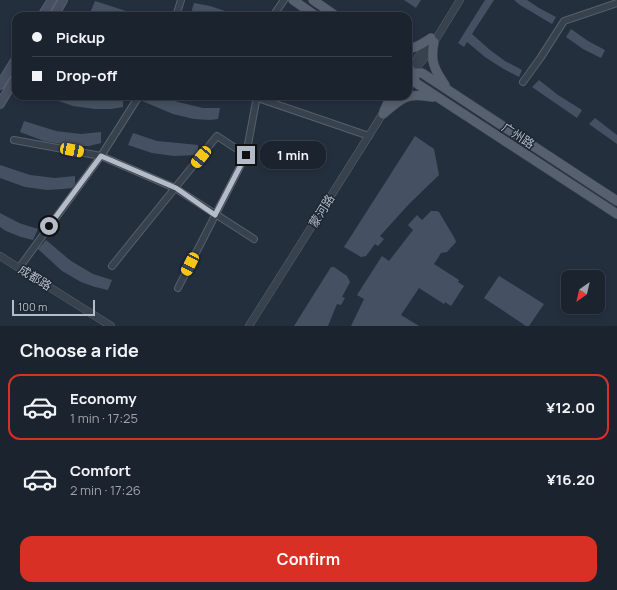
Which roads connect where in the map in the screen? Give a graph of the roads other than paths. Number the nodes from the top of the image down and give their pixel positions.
1 (52, 0) edge
2 (63, 0) edge
3 (180, 0) edge
4 (284, 0) edge
5 (293, 0) edge
6 (313, 0) edge
7 (455, 0) edge
8 (460, 0) edge
9 (617, 3) edge
10 (44, 12) edge
11 (56, 12) edge
12 (177, 12) edge
13 (276, 12) edge
14 (310, 12) edge
15 (330, 12) edge
16 (432, 40) junction
17 (412, 49) edge
18 (12, 66) edge
19 (412, 67) edge
20 (412, 72) edge
21 (412, 77) edge
22 (523, 82) dead end
23 (12, 84) edge
24 (0, 85) edge
25 (448, 90) junction
26 (412, 95) edge
27 (439, 98) junction
28 (136, 100) edge
29 (255, 100) edge
30 (264, 100) edge
31 (389, 100) edge
32 (392, 100) edge
33 (400, 100) edge
34 (0, 104) edge
35 (383, 114) junction
36 (369, 136) junction
37 (14, 140) dead end
38 (246, 155) junction
39 (101, 156) junction
40 (176, 188) junction
41 (617, 200) edge
42 (617, 214) edge
43 (215, 215) junction
44 (254, 239) dead end
45 (0, 256) edge
46 (0, 259) edge
47 (112, 266) dead end
48 (18, 268) junction
49 (178, 288) dead end
50 (104, 326) edge
51 (111, 326) edge
52 (249, 326) edge

1 - 10 main road
2 - 11 main road
3 - 12 street
4 - 13 street
5 - 14 main road
6 - 15 main road
7 - 16 street
8 - 16 street
9 - 22 street
16 - 17 main road
16 - 19 street
16 - 25 main road
18 - 24 main road
20 - 25 main road, 广州路
21 - 27 main road, 广州路
23 - 34 main road
25 - 41 main road, 广州路
26 - 27 main road
27 - 42 main road, 广州路
28 - 39 street
29 - 38 street
30 - 36 street
31 - 35 main road
32 - 35 street, 蒙河路
33 - 35 main road
35 - 36 street, 蒙河路
36 - 52 street, 蒙河路
37 - 39 street
38 - 40 street
38 - 43 street
39 - 40 street
39 - 48 street
40 - 43 street
40 - 47 street
43 - 44 street
43 - 49 street
45 - 48 street, 成都路
46 - 50 street, 成都路
48 - 51 street, 成都路

